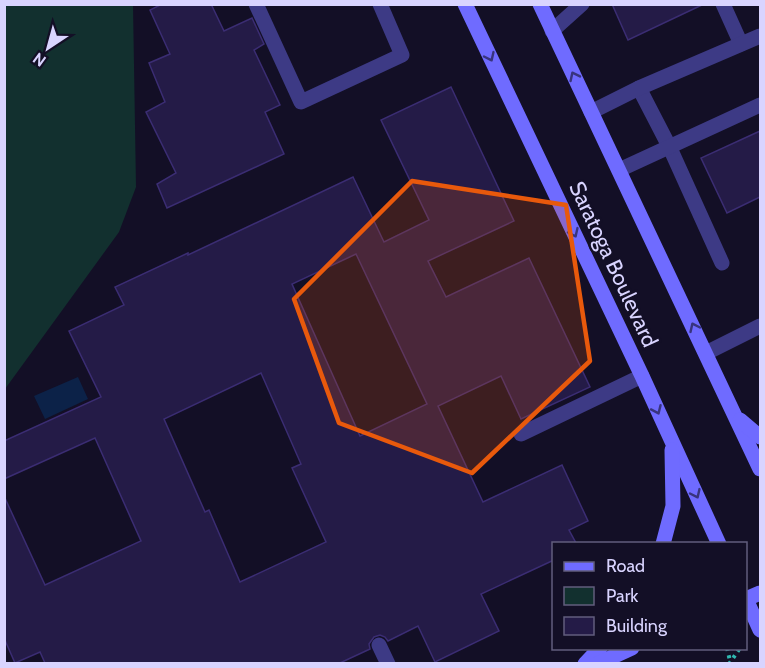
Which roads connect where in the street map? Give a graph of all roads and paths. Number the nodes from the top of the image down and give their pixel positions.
1 (256, 4) edge
2 (465, 4) edge
3 (540, 4) edge
4 (582, 4) edge
5 (723, 4) edge
6 (381, 5) edge
7 (552, 31) junction
8 (760, 36) edge
9 (741, 44) junction
10 (639, 88) junction
11 (760, 105) edge
12 (591, 112) junction
13 (670, 148) junction
14 (619, 170) junction
15 (722, 264) dead end
16 (760, 326) edge
17 (706, 353) junction
18 (642, 376) junction
19 (737, 418) junction
20 (520, 434) dead end
21 (760, 437) edge
22 (672, 444) junction
23 (760, 469) edge
24 (663, 542) edge
25 (719, 542) edge
26 (747, 601) edge
27 (760, 630) edge
28 (379, 645) dead end
29 (598, 650) edge
30 (627, 650) edge
31 (738, 650) edge
32 (729, 662) edge
33 (388, 663) edge
34 (585, 663) edge
35 (597, 663) edge

1 - 6 lane
2 -> 18 main road, Saratoga Boulevard
3 - 7 main road, Saratoga Boulevard
4 - 7 lane
5 - 9 lane
12 -> 7 main road, Saratoga Boulevard
8 - 9 lane
9 - 10 lane
10 - 12 lane
10 - 13 lane
11 - 13 lane
12 - 14 main road, Saratoga Boulevard
13 - 14 lane
13 - 15 lane
17 -> 14 main road, Saratoga Boulevard
16 - 17 lane
17 - 19 main road, Saratoga Boulevard
18 - 20 lane
18 -> 22 main road, Saratoga Boulevard
19 - 21 main road
19 - 23 main road, Saratoga Boulevard
22 - 24 main road
22 -> 25 main road, Saratoga Boulevard
26 - 27 main road
28 - 33 lane
29 - 34 main road
30 - 35 main road
31 - 32 path

